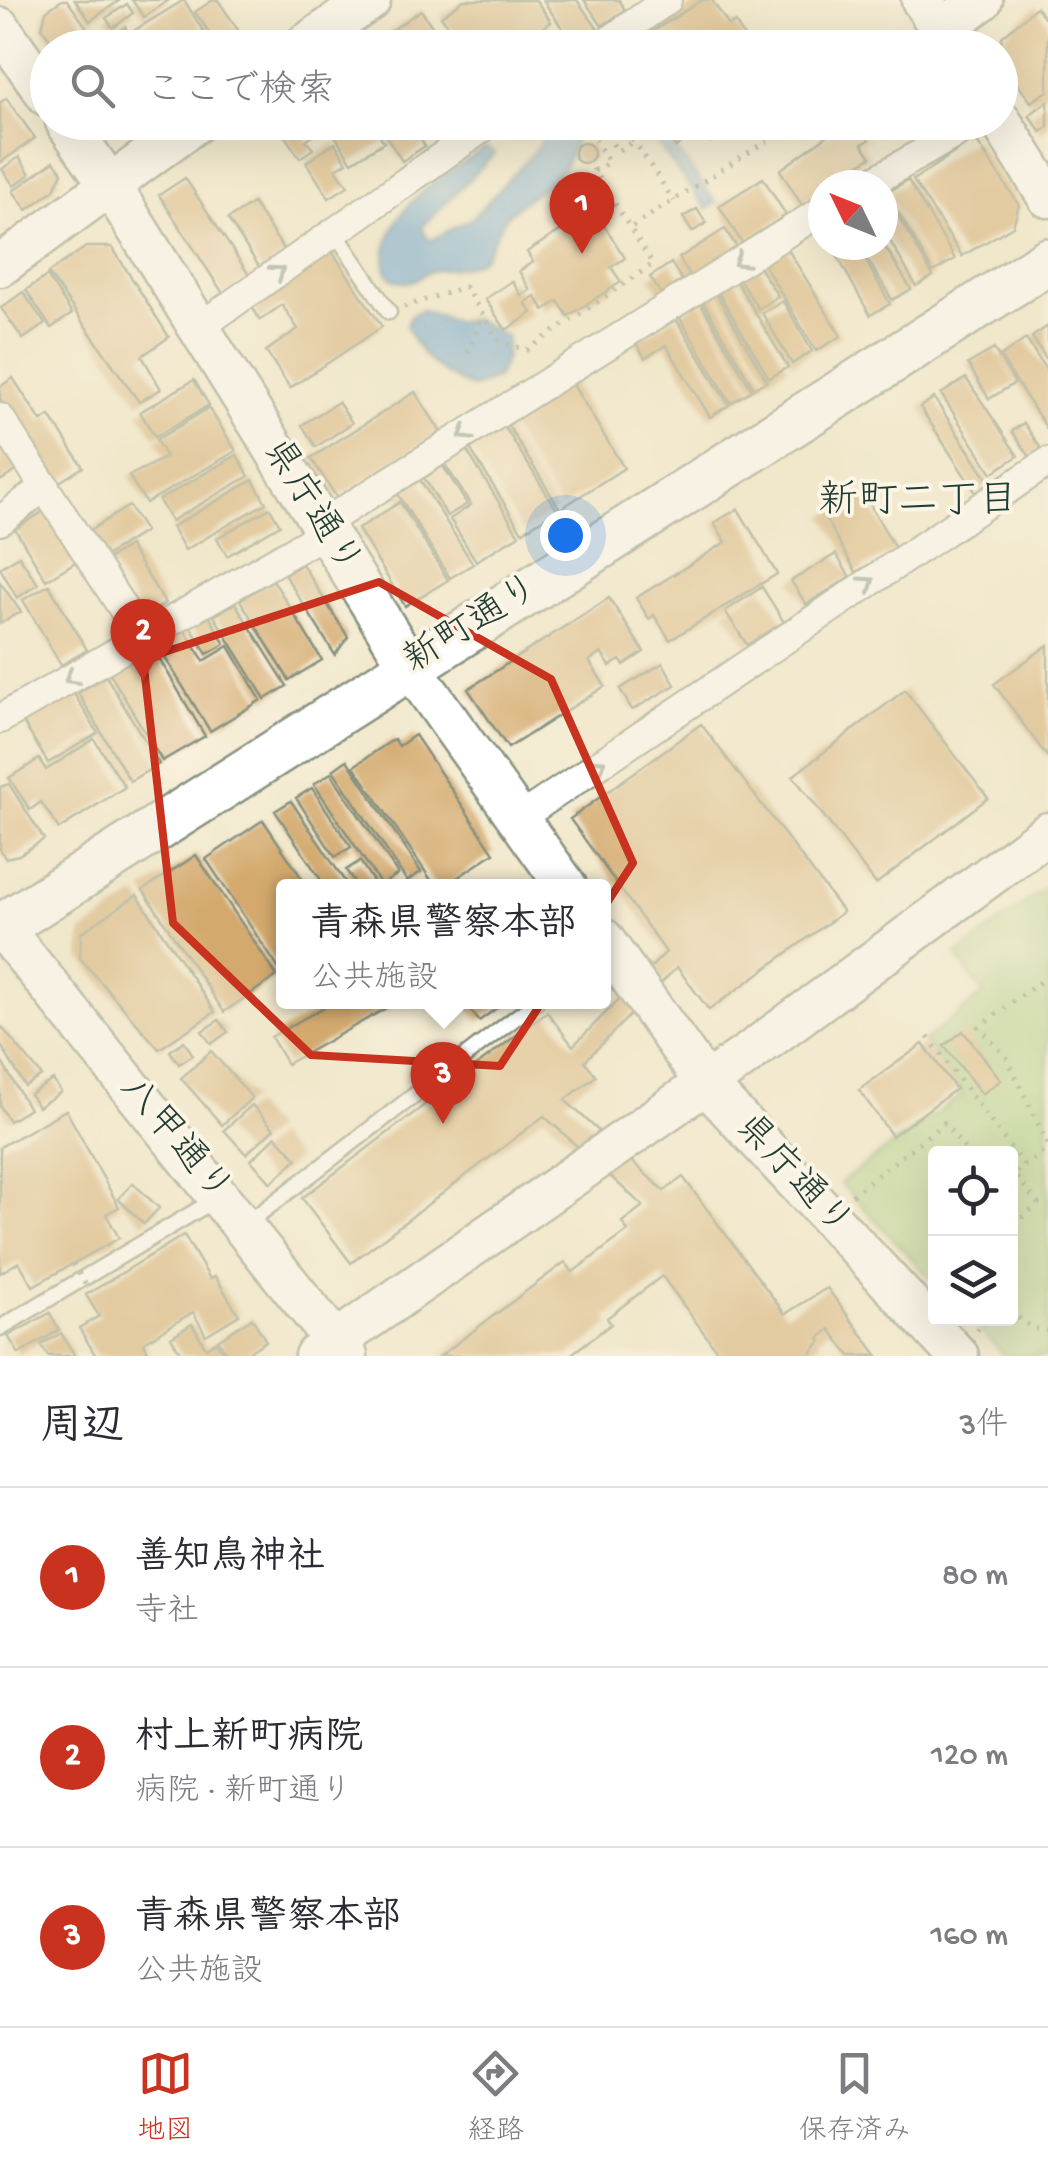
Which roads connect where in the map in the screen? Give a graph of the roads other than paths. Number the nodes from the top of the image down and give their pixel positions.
1 (370, 0) edge
2 (667, 0) edge
3 (982, 0) edge
4 (939, 26) edge
5 (0, 28) edge
6 (327, 30) edge
7 (624, 30) edge
8 (30, 70) edge
9 (79, 140) edge
10 (171, 140) edge
11 (465, 140) edge
12 (944, 140) edge
13 (1012, 140) edge
14 (892, 170) edge
15 (110, 184) junction
16 (1048, 197) edge
17 (808, 219) edge
18 (334, 231) junction
19 (1048, 262) edge
20 (0, 266) edge
21 (389, 312) road end
22 (198, 328) junction
23 (0, 418) edge
24 (1048, 462) edge
25 (45, 486) junction
26 (0, 522) edge
27 (324, 532) junction
28 (142, 638) junction
29 (409, 665) junction
30 (0, 719) edge
31 (518, 819) junction
32 (1048, 833) edge
33 (561, 879) edge
34 (0, 926) edge
35 (611, 953) edge
36 (526, 1009) edge
37 (706, 1084) junction
38 (232, 1211) junction
39 (0, 1328) edge
40 (965, 1346) edge
41 (333, 1352) edge

1 - 6 street
2 - 7 street
3 - 4 street
5 - 8 street
9 - 15 street, 県庁通り
10 - 15 street
11 - 18 street
12 - 14 street
13 - 16 street
15 - 20 street
15 - 22 street, 県庁通り
17 -> 27 street
18 - 21 lane
22 -> 18 street
19 - 29 main road, 新町通り
22 - 27 street, 県庁通り
23 - 25 street
31 -> 24 street
25 - 26 street
25 - 28 street
27 - 28 street
27 - 29 street, 県庁通り
28 -> 30 street
29 - 31 street, 県庁通り
29 - 34 main road, 新町通り
31 - 33 street, 県庁通り
32 - 37 street
34 - 38 street, 八甲通り
35 - 37 street, 県庁通り
36 - 38 lane
37 - 40 street, 県庁通り
37 - 41 street
38 - 39 lane
38 - 41 street, 八甲通り

